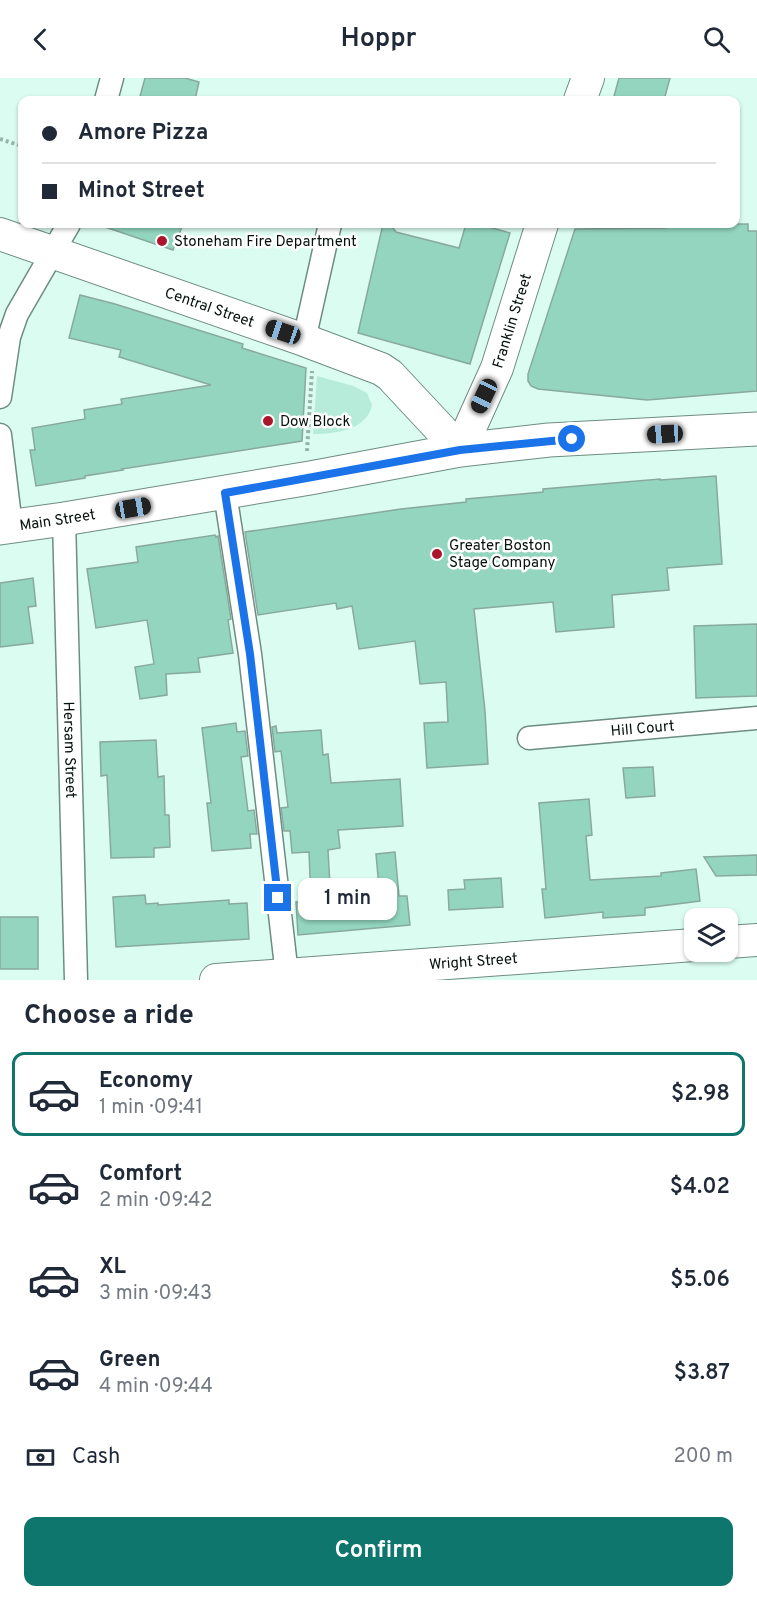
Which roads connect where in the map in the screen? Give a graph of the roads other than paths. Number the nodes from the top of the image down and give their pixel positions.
1 (112, 78) edge
2 (588, 78) edge
3 (107, 96) edge
4 (581, 96) edge
5 (67, 228) edge
6 (329, 228) edge
7 (541, 228) edge
8 (0, 234) edge
9 (52, 252) junction
10 (304, 340) junction
11 (0, 397) edge
12 (757, 429) edge
13 (0, 435) edge
14 (460, 450) junction
15 (225, 493) junction
16 (64, 519) junction
17 (6, 527) edge
18 (757, 718) edge
19 (529, 738) dead end
20 (757, 940) edge
21 (738, 941) edge
22 (684, 946) edge
23 (396, 974) edge
24 (287, 975) junction
25 (75, 980) edge
26 (216, 980) edge

1 - 3 street
2 - 4 street
5 - 9 street
6 - 10 street
7 - 14 street, Franklin Street
8 - 9 street, Central Street
9 - 10 street, Central Street
9 - 11 street
10 - 14 street, Central Street
12 - 14 main road, Main Street
13 - 17 street
14 - 15 main road, Main Street
15 - 16 main road, Main Street
15 - 24 street
16 - 17 main road, Main Street
16 - 25 street, Hersam Street
18 - 19 street, Hill Court
20 - 21 street
22 - 23 street, Wright Street
23 - 24 street, Wright Street
24 - 26 street, Wright Street

